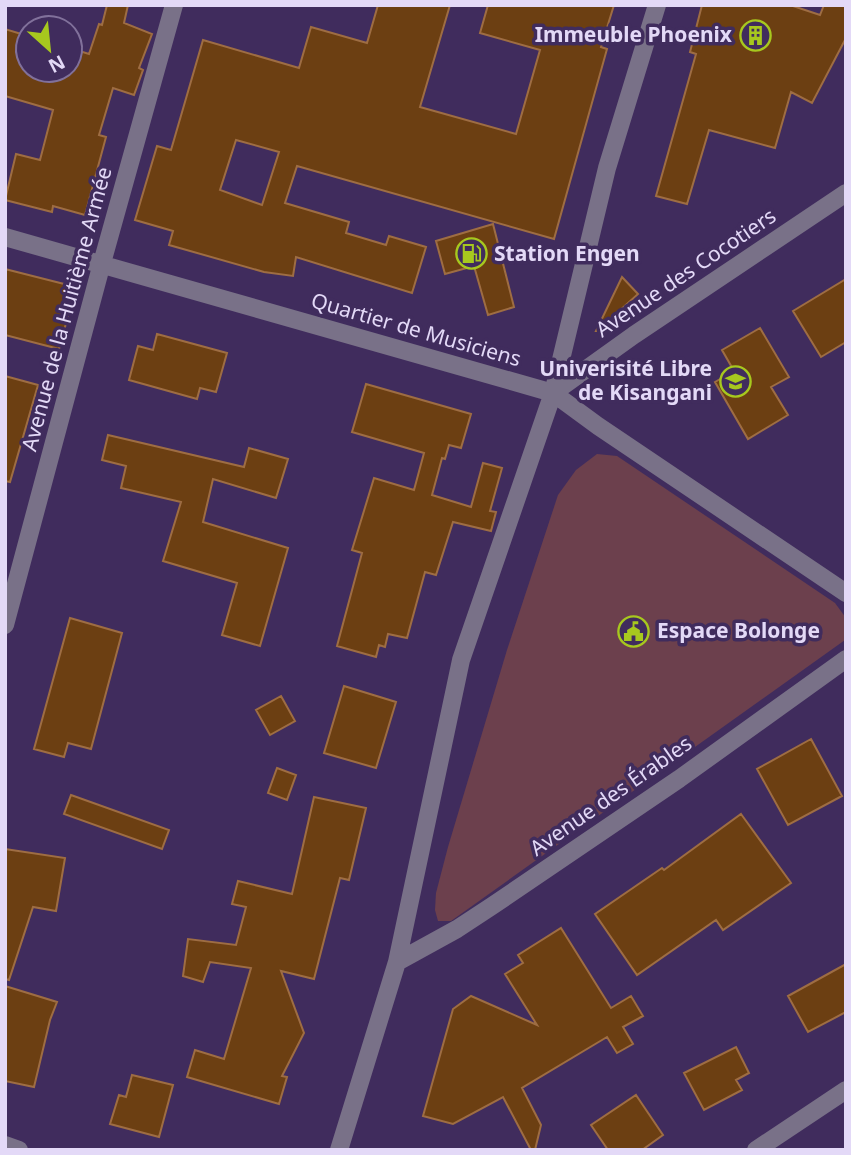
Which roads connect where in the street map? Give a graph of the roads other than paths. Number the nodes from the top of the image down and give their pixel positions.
1 (174, 5) edge
2 (657, 5) edge
3 (846, 193) edge
4 (5, 237) edge
5 (102, 263) junction
6 (553, 393) junction
7 (846, 593) edge
8 (5, 625) edge
9 (846, 659) edge
10 (397, 962) junction
11 (846, 1090) edge
12 (5, 1145) edge
13 (19, 1150) edge
14 (339, 1150) edge
15 (756, 1150) edge

1 - 5 street, Avenue de la Huitième Armée
2 - 6 street
3 - 6 street, Avenue des Cocotiers
4 - 5 street, Quartier de Musiciens
5 - 6 street, Quartier de Musiciens
5 - 8 street, Avenue de la Huitième Armée
6 - 7 street, Quartier de Musiciens
6 - 10 street
9 - 10 street, Avenue des Érables
10 - 14 street
11 - 15 street
12 - 13 street

